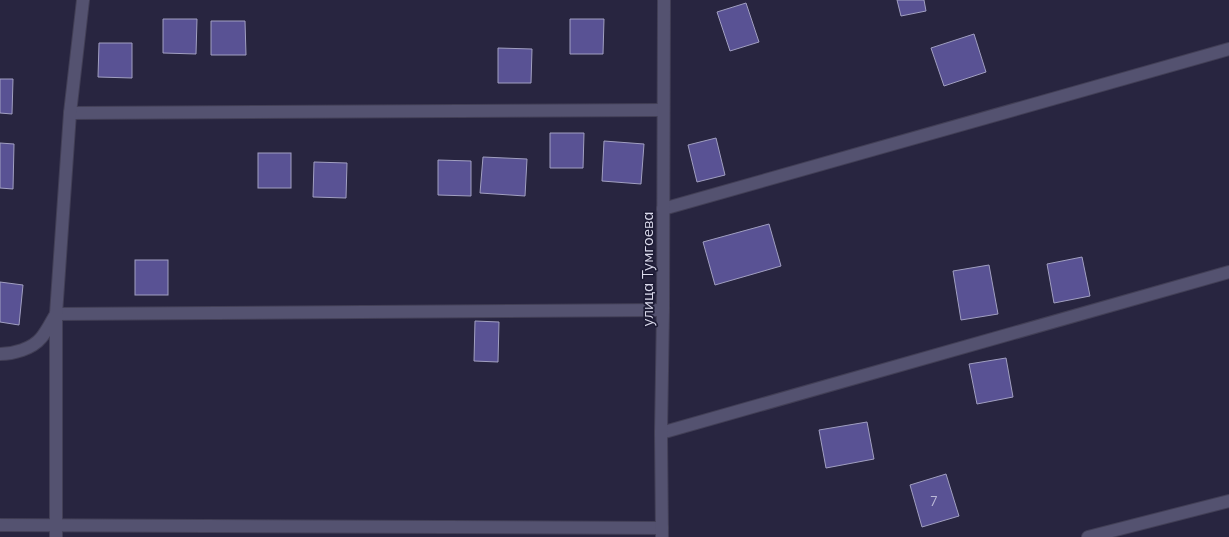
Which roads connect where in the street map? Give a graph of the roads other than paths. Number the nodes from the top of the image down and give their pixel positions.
1 (83, 0) edge
2 (664, 0) edge
3 (1229, 49) edge
4 (663, 110) junction
5 (70, 113) junction
6 (663, 209) junction
7 (1229, 272) edge
8 (663, 310) junction
9 (56, 314) junction
10 (0, 354) edge
11 (661, 433) junction
12 (1229, 501) edge
13 (0, 525) edge
14 (55, 531) edge
15 (662, 532) edge
16 (1088, 537) edge

1 - 5 street
2 - 4 street, улица Тумгоева
3 - 6 street
4 - 5 street
4 - 6 street, улица Тумгоева
5 - 9 street
6 - 8 street, улица Тумгоева
7 - 11 street
8 - 9 street
8 - 11 street, улица Тумгоева
9 - 10 street
9 - 14 street
11 - 15 street, улица Тумгоева
12 - 16 street
13 - 14 street
14 - 15 street

